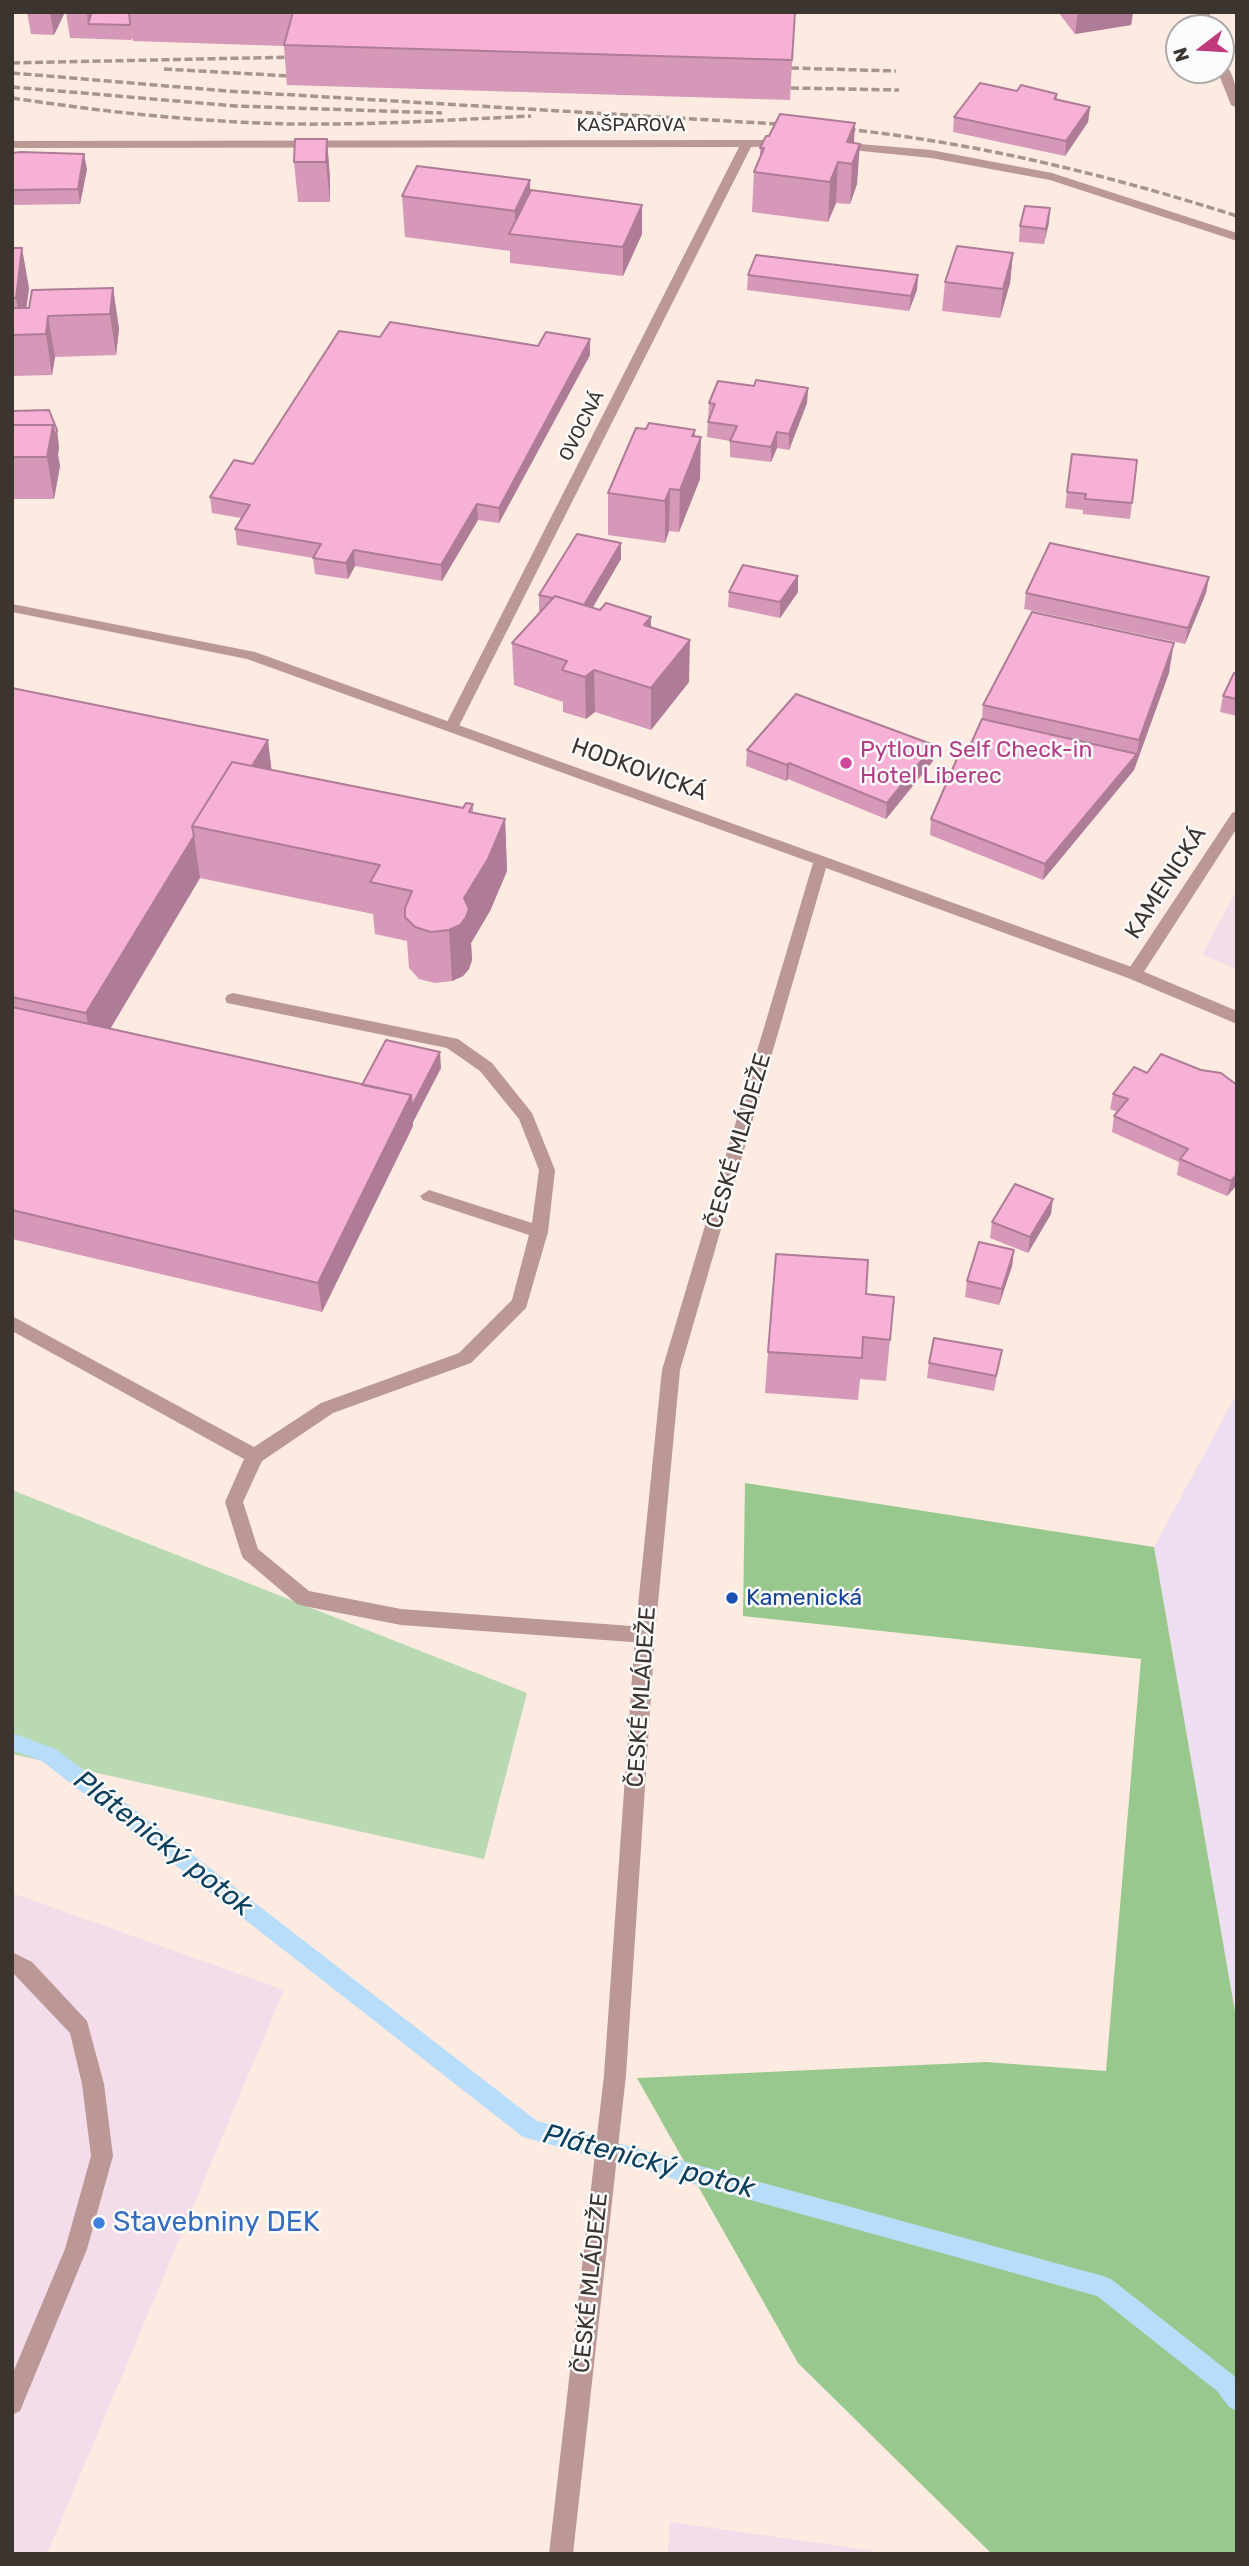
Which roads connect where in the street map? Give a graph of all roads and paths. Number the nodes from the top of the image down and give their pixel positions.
1 (1229, 84) edge
2 (1237, 105) edge
3 (747, 143) junction
4 (796, 143) edge
5 (822, 144) edge
6 (12, 145) edge
7 (1237, 237) edge
8 (12, 608) edge
9 (452, 726) junction
10 (1237, 816) edge
11 (821, 860) junction
12 (1134, 974) junction
13 (233, 999) dead end
14 (1237, 1018) edge
15 (429, 1196) dead end
16 (538, 1232) junction
17 (12, 1323) edge
18 (254, 1456) junction
19 (645, 1635) junction
20 (12, 1961) edge
21 (12, 2403) edge
22 (561, 2554) edge

1 - 2 street
3 - 4 street, KAŠPAROVA
3 - 6 street, KAŠPAROVA
3 - 9 street, OVOCNÁ
5 - 7 street
8 - 9 street, HODKOVICKÁ
9 - 11 street, HODKOVICKÁ
10 - 12 street, KAMENICKÁ
11 - 12 street, HODKOVICKÁ
11 - 19 street, ČESKÉ MLÁDEŽE
12 - 14 street, HODKOVICKÁ
13 - 16 street
15 - 16 street
16 - 18 street
17 - 18 street
18 - 19 street
19 - 22 street, ČESKÉ MLÁDEŽE
20 - 21 street

